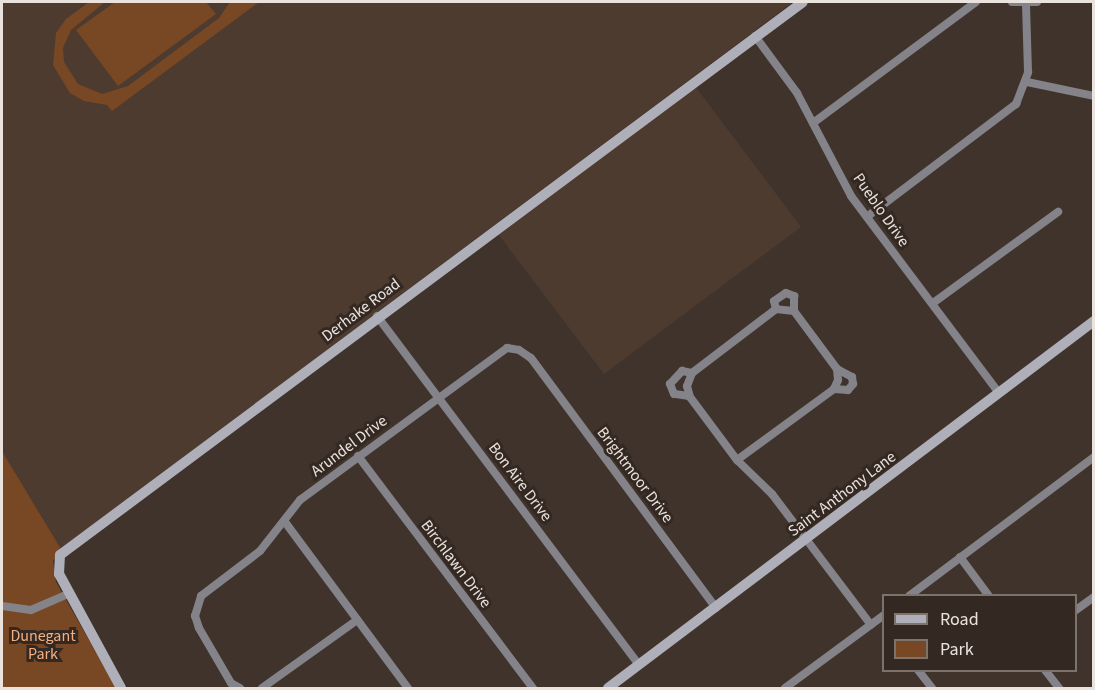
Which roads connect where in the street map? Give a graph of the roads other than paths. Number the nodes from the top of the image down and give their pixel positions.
1 (802, 2) edge
2 (976, 2) edge
3 (1012, 2) edge
4 (1037, 2) edge
5 (1026, 3) edge
6 (754, 36) junction
7 (1027, 82) junction
8 (1094, 96) edge
9 (813, 123) junction
10 (1058, 212) dead end
11 (868, 216) junction
12 (933, 303) junction
13 (776, 309) junction
14 (794, 311) junction
15 (377, 316) junction
16 (1094, 321) edge
17 (531, 358) joint
18 (837, 369) junction
19 (692, 373) junction
20 (834, 389) junction
21 (998, 392) junction
22 (438, 395) junction
23 (689, 396) junction
24 (358, 456) junction
25 (1094, 457) edge
26 (737, 460) junction
27 (285, 522) junction
28 (807, 539) junction
29 (960, 557) junction
30 (68, 594) junction
31 (912, 594) edge
32 (988, 594) edge
33 (1094, 597) edge
34 (2, 606) edge
35 (716, 608) junction
36 (1077, 609) edge
37 (882, 619) edge
38 (357, 620) junction
39 (871, 625) junction
40 (639, 665) junction
41 (920, 672) edge
42 (1047, 672) edge
43 (122, 688) edge
44 (240, 688) edge
45 (262, 688) edge
46 (408, 688) edge
47 (533, 688) edge
48 (608, 688) edge
49 (785, 688) edge
50 (932, 688) edge
51 (1059, 688) edge

1 - 6 street, Derhake Road
2 - 9 street
3 - 5 street
4 - 5 street
5 - 7 street
6 - 9 street, Pueblo Drive
6 - 15 street, Derhake Road
7 - 8 street
7 - 11 street
9 - 11 street, Pueblo Drive
10 - 12 street
11 - 12 street, Pueblo Drive
12 - 21 street, Pueblo Drive
13 - 14 street
13 - 14 street
13 - 19 street
14 - 18 street
15 - 22 street, Bon Aire Drive
15 - 30 street, Derhake Road
16 - 21 street, Saint Anthony Lane
17 - 22 street, Arundel Drive
17 - 35 street, Brightmoor Drive
18 - 20 street
18 - 20 street
19 - 23 street
19 - 23 street
20 - 26 street
21 - 28 street, Saint Anthony Lane
22 - 24 street, Arundel Drive
22 - 40 street, Bon Aire Drive
23 - 26 street
24 - 27 street, Arundel Drive
24 - 47 street, Birchlawn Drive
25 - 29 street
26 - 28 street
27 - 38 street
27 - 44 street, Arundel Drive
28 - 35 street, Saint Anthony Lane
28 - 39 street
29 - 31 street
29 - 32 street
30 - 34 street
30 - 43 street, Derhake Road
33 - 36 street
35 - 40 street, Saint Anthony Lane
37 - 39 street
38 - 45 street
38 - 46 street
39 - 49 street
40 - 48 street, Saint Anthony Lane
41 - 50 street
42 - 51 street

